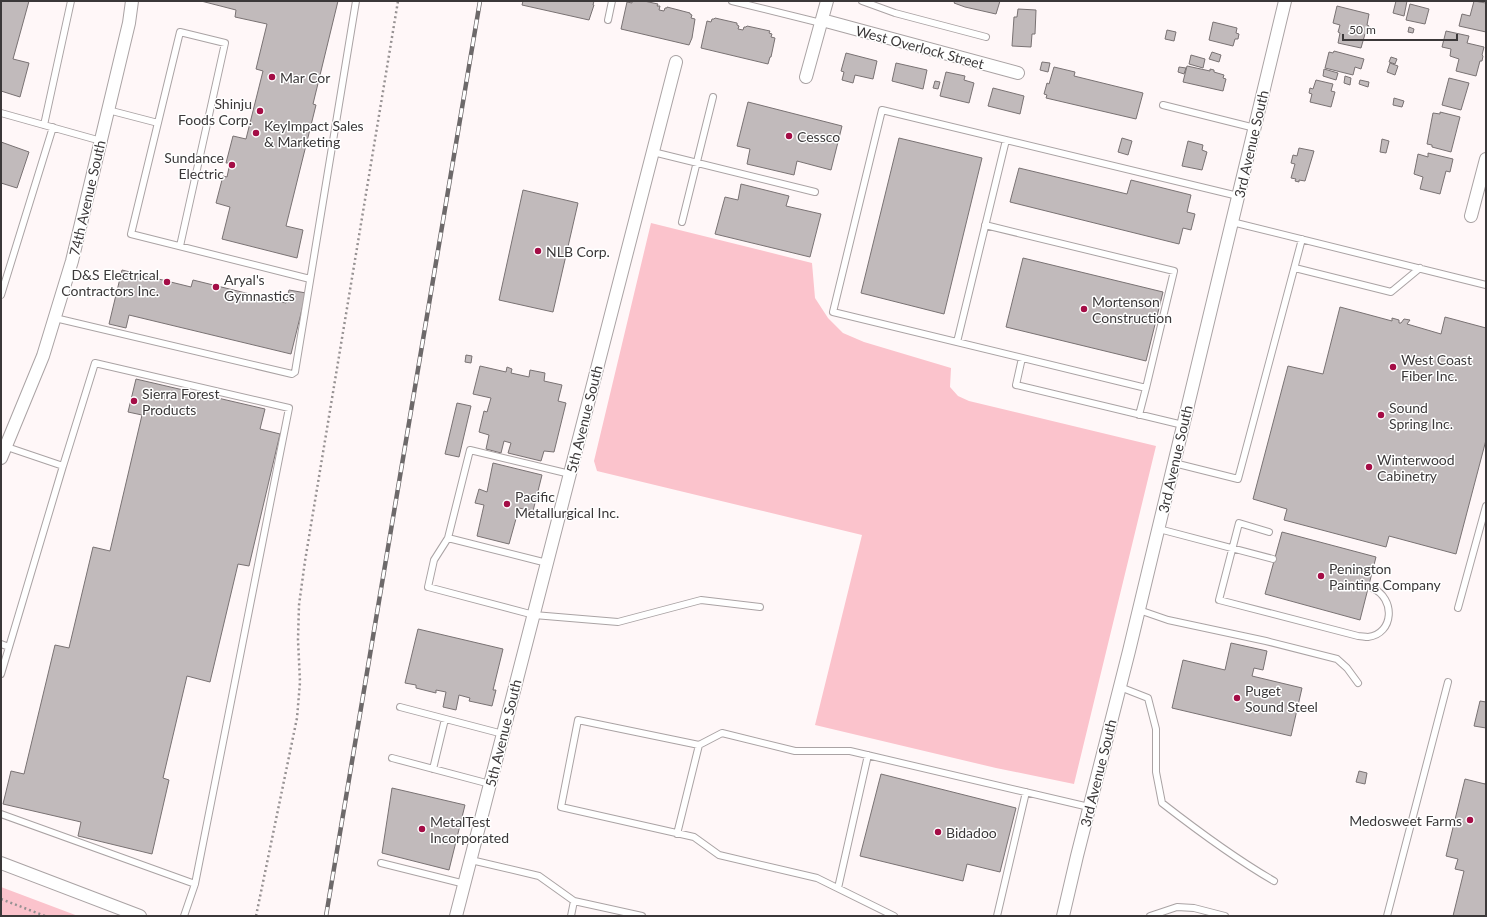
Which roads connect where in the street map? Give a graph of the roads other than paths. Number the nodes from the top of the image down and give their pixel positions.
1 (71, 1) edge
2 (132, 1) edge
3 (356, 1) edge
4 (612, 1) edge
5 (732, 1) edge
6 (827, 1) edge
7 (862, 1) edge
8 (1285, 1) edge
9 (608, 20) dead end
10 (821, 22) junction
11 (986, 37) dead end
12 (676, 62) dead end
13 (1018, 73) dead end
14 (806, 77) dead end
15 (713, 97) dead end
16 (1163, 104) dead end
17 (108, 110) junction
18 (1, 113) edge
19 (158, 123) junction
20 (44, 124) junction
21 (54, 127) junction
22 (1255, 128) junction
23 (1006, 140) junction
24 (101, 141) junction
25 (653, 152) junction
26 (1486, 159) edge
27 (697, 163) junction
28 (815, 192) dead end
29 (1238, 196) junction
30 (1471, 216) dead end
31 (682, 222) dead end
32 (1232, 222) junction
33 (985, 225) junction
34 (1302, 239) junction
35 (180, 246) junction
36 (1295, 268) junction
37 (1420, 268) junction
38 (310, 279) junction
39 (1486, 285) edge
40 (1, 295) edge
41 (55, 318) junction
42 (957, 342) junction
43 (1022, 358) junction
44 (1146, 388) junction
45 (1139, 415) junction
46 (1183, 425) junction
47 (2, 450) edge
48 (1174, 463) junction
49 (64, 466) junction
50 (570, 474) junction
51 (1486, 506) edge
52 (1158, 529) junction
53 (1269, 532) dead end
54 (448, 538) junction
55 (1233, 549) junction
56 (1273, 559) dead end
57 (547, 563) junction
58 (1372, 588) dead end
59 (760, 607) dead end
60 (1458, 608) dead end
61 (1139, 610) junction
62 (534, 614) junction
63 (1, 644) edge
64 (9, 647) junction
65 (1, 674) edge
66 (1448, 682) dead end
67 (1358, 683) dead end
68 (1120, 687) junction
69 (400, 707) dead end
70 (445, 719) junction
71 (503, 734) junction
72 (699, 746) junction
73 (868, 755) junction
74 (392, 758) dead end
75 (433, 769) junction
76 (490, 784) junction
77 (1026, 792) junction
78 (1089, 808) junction
79 (1, 814) edge
80 (677, 834) junction
81 (471, 860) junction
82 (380, 863) dead end
83 (1, 864) edge
84 (1274, 881) dead end
85 (195, 884) junction
86 (465, 884) junction
87 (838, 888) junction
88 (574, 901) junction
89 (140, 916) edge
90 (184, 916) edge
91 (456, 916) edge
92 (571, 916) edge
93 (642, 916) edge
94 (894, 916) edge
95 (997, 916) edge
96 (1063, 916) edge
97 (1150, 916) edge
98 (1225, 916) edge
99 (1386, 916) edge

1 - 20 lane
2 - 17 street, 74th Avenue South
3 - 38 lane
4 - 9 lane
5 - 10 lane
6 - 10 street
7 - 11 lane
8 - 22 street, 3rd Avenue South
10 - 13 street, West Overlock Street
10 - 14 street
12 - 25 street, 5th Avenue South
15 - 27 lane
16 - 22 lane
17 - 19 lane
17 - 24 street, 74th Avenue South
18 - 20 lane
19 - 35 lane
19 - 35 lane
20 - 21 lane
21 - 24 lane
21 - 40 lane
22 - 29 street, 3rd Avenue South
23 - 29 lane
23 - 33 lane
23 - 42 lane
24 - 41 street, 74th Avenue South
25 - 27 lane
25 - 50 street, 5th Avenue South
26 - 30 street
27 - 28 lane
27 - 31 lane
29 - 32 street, 3rd Avenue South
32 - 34 lane
32 - 46 street, 3rd Avenue South
33 - 42 lane
33 - 44 lane
34 - 36 lane
34 - 37 lane
35 - 38 lane
36 - 37 lane
36 - 48 lane
37 - 39 lane
38 - 41 lane
41 - 47 street, 74th Avenue South
42 - 43 lane
43 - 44 lane
43 - 45 lane
44 - 45 lane
45 - 46 lane
46 - 48 street, 3rd Avenue South
47 - 49 lane
48 - 52 street, 3rd Avenue South
49 - 64 lane
49 - 85 lane
50 - 54 lane
50 - 57 street, 5th Avenue South
51 - 60 lane
52 - 55 lane
52 - 61 street, 3rd Avenue South
53 - 55 lane
54 - 57 lane
54 - 62 lane
55 - 56 lane
55 - 58 lane
57 - 62 street, 5th Avenue South
59 - 62 lane
61 - 67 lane
61 - 68 street, 3rd Avenue South
62 - 71 street, 5th Avenue South
63 - 64 lane
64 - 65 lane
66 - 99 lane
68 - 78 street, 3rd Avenue South
68 - 84 lane
69 - 70 lane
70 - 71 lane
70 - 75 lane
71 - 76 street, 5th Avenue South
72 - 73 lane
72 - 80 lane
72 - 80 lane
73 - 77 lane
73 - 87 lane
74 - 75 lane
75 - 76 lane
76 - 81 street, 5th Avenue South
77 - 78 lane
77 - 95 lane
78 - 96 street, 3rd Avenue South
79 - 85 lane
80 - 87 lane
81 - 86 street, 5th Avenue South
81 - 88 lane
82 - 86 lane
83 - 89 street
85 - 90 lane
86 - 91 street, 5th Avenue South
87 - 94 lane
88 - 92 lane
88 - 93 lane
97 - 98 lane

